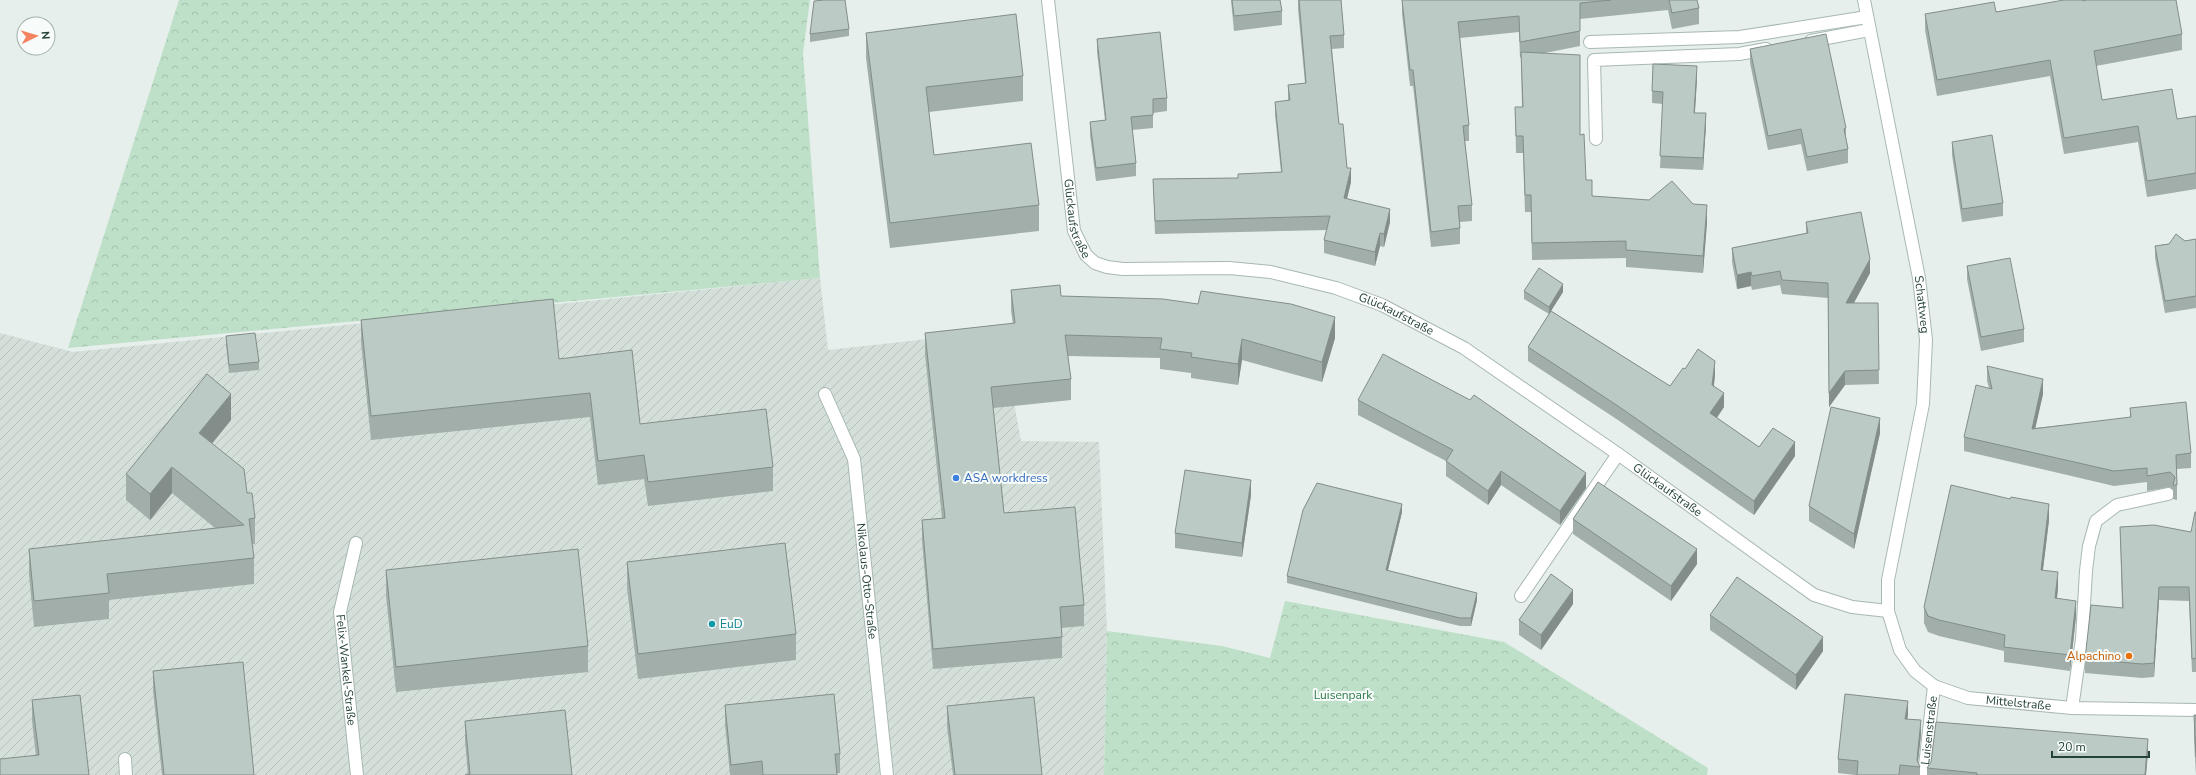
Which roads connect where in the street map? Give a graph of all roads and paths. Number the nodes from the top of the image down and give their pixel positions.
1 (1048, 0) edge
2 (1864, 0) edge
3 (1867, 17) junction
4 (1869, 30) junction
5 (1590, 42) dead end
6 (1800, 43) edge
7 (1777, 47) edge
8 (1596, 139) dead end
9 (825, 394) dead end
10 (1618, 454) junction
11 (2168, 494) dead end
12 (356, 543) dead end
13 (1521, 596) dead end
14 (1888, 611) junction
15 (1934, 686) junction
16 (2072, 708) junction
17 (2196, 710) edge
18 (125, 760) dead end
19 (126, 775) edge
20 (357, 775) edge
21 (887, 775) edge
22 (1924, 775) edge

1 - 10 street, Glückaufstraße
2 - 3 street, Schattweg
3 - 4 street, Schattweg
3 - 5 street
4 - 6 street
4 - 14 street, Schattweg
7 - 8 street
9 - 21 street, Nikolaus-Otto-Straße
10 - 13 street
10 - 14 street, Glückaufstraße
11 - 16 street
12 - 20 street, Felix-Wankel-Straße
14 - 15 street, Mittelstraße
15 - 16 street, Mittelstraße
15 - 22 street, Luisenstraße
16 - 17 street, Mittelstraße
18 - 19 street

